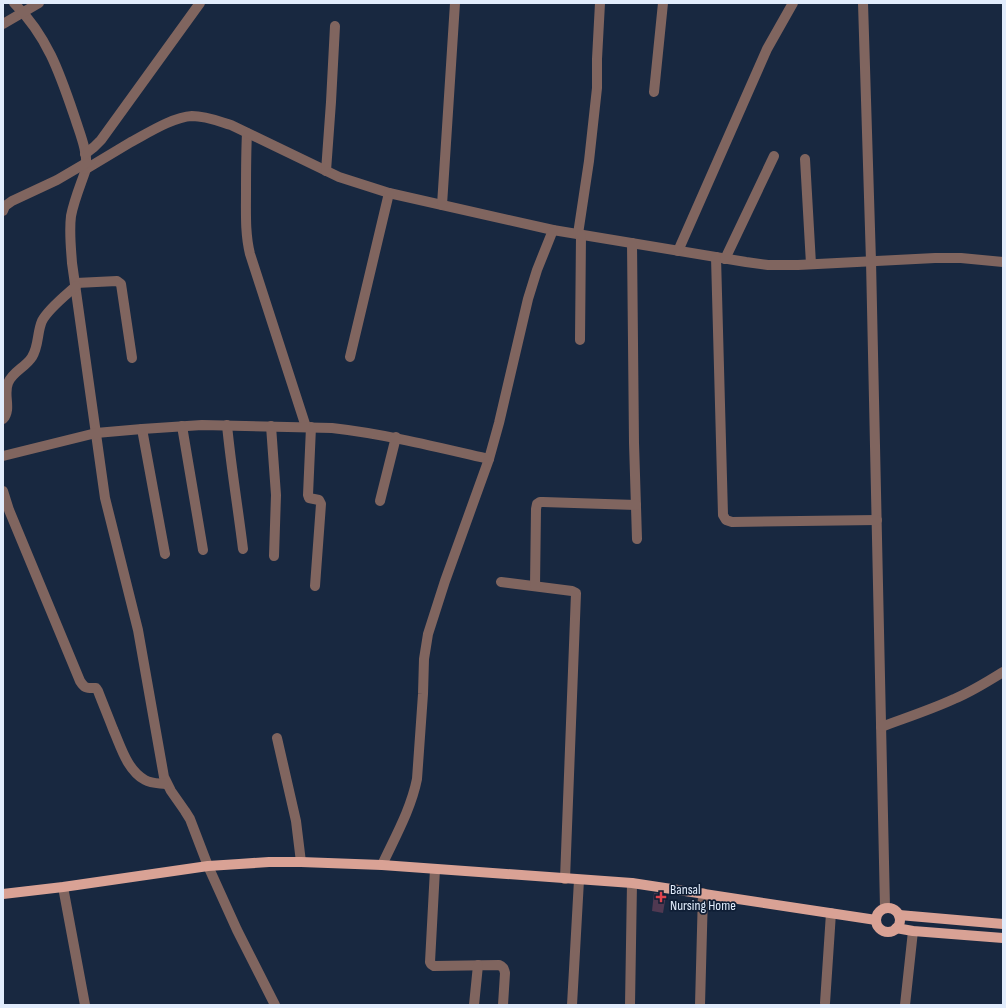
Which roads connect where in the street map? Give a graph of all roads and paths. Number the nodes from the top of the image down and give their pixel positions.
1 (14, 3) edge
2 (39, 3) edge
3 (200, 3) edge
4 (455, 3) edge
5 (600, 3) edge
6 (663, 3) edge
7 (793, 3) edge
8 (863, 3) edge
9 (24, 12) junction
10 (3, 24) edge
11 (335, 26) dead end
12 (654, 92) dead end
13 (247, 133) junction
14 (774, 156) dead end
15 (805, 159) dead end
16 (86, 162) junction
17 (326, 171) junction
18 (389, 193) junction
19 (442, 205) junction
20 (3, 211) edge
21 (553, 230) junction
22 (580, 234) junction
23 (632, 243) junction
24 (678, 251) junction
25 (720, 258) junction
26 (871, 261) junction
27 (1003, 262) edge
28 (810, 264) junction
29 (76, 284) junction
30 (580, 340) dead end
31 (350, 357) dead end
32 (132, 358) dead end
33 (3, 419) edge
34 (227, 425) junction
35 (182, 426) junction
36 (271, 426) junction
37 (308, 427) junction
38 (142, 429) junction
39 (96, 433) junction
40 (396, 438) junction
41 (3, 456) edge
42 (489, 459) junction
43 (3, 491) edge
44 (380, 501) dead end
45 (636, 505) junction
46 (877, 520) junction
47 (637, 539) dead end
48 (202, 550) dead end
49 (243, 550) dead end
50 (165, 554) dead end
51 (274, 556) dead end
52 (501, 582) dead end
53 (315, 586) dead end
54 (535, 586) junction
55 (1003, 672) edge
56 (881, 727) junction
57 (277, 738) dead end
58 (166, 784) junction
59 (301, 862) junction
60 (382, 865) junction
61 (208, 866) junction
62 (435, 869) junction
63 (565, 879) junction
64 (579, 880) junction
65 (632, 883) junction
66 (63, 888) junction
67 (703, 893) junction
68 (3, 894) edge
69 (885, 908) junction
70 (831, 913) junction
71 (899, 915) junction
72 (876, 920) junction
73 (1003, 924) edge
74 (896, 928) junction
75 (913, 931) junction
76 (1003, 938) edge
77 (478, 966) junction
78 (825, 1003) dead end
79 (86, 1005) edge
80 (274, 1005) edge
81 (474, 1005) edge
82 (504, 1005) edge
83 (572, 1005) edge
84 (630, 1005) edge
85 (700, 1005) edge
86 (905, 1005) edge

1 - 9 street
2 - 9 street
3 - 16 street
4 - 19 street
5 - 22 street
6 - 12 street
7 - 24 street
8 - 26 street
9 - 10 street
9 - 16 street
11 - 17 street
13 - 16 street
13 - 17 street
13 - 37 street
14 - 25 street
15 - 28 street
16 - 20 street
16 - 29 street
17 - 18 street
18 - 19 street
18 - 31 street
19 - 21 street
21 - 22 street
21 - 42 street
22 - 23 street
22 - 30 street
23 - 24 street
23 - 45 street
24 - 25 street
25 - 28 street
25 - 46 street
26 - 27 street
26 - 28 street
26 - 46 street
29 - 32 street
29 - 33 street
29 - 39 street
34 - 35 street
34 - 36 street
34 - 49 street
35 - 38 street
35 - 48 street
36 - 37 street
36 - 51 street
37 - 40 street
37 - 53 street
38 - 39 street
38 - 50 street
39 - 41 street
39 - 58 street
40 - 42 street
40 - 44 street
42 - 60 street
43 - 58 street
45 - 47 street
45 - 54 street
46 - 56 street
52 - 54 street
54 - 63 street
55 - 56 street
56 - 69 street
57 - 59 street
58 - 61 street
59 - 60 main road
59 - 61 main road
60 - 62 main road
61 - 66 main road
61 - 80 street
62 - 63 main road
62 - 77 street
63 - 64 main road
64 - 65 main road
64 - 83 street
65 - 67 main road
65 - 84 street
66 - 68 main road
66 - 79 street
67 - 70 main road
67 - 85 street
69 - 71 main road
69 - 72 main road
70 - 72 main road
70 - 78 street
71 - 73 main road
71 - 74 main road
72 - 74 main road
74 - 75 main road
75 - 76 main road
75 - 86 street
77 - 81 street
77 - 82 street

